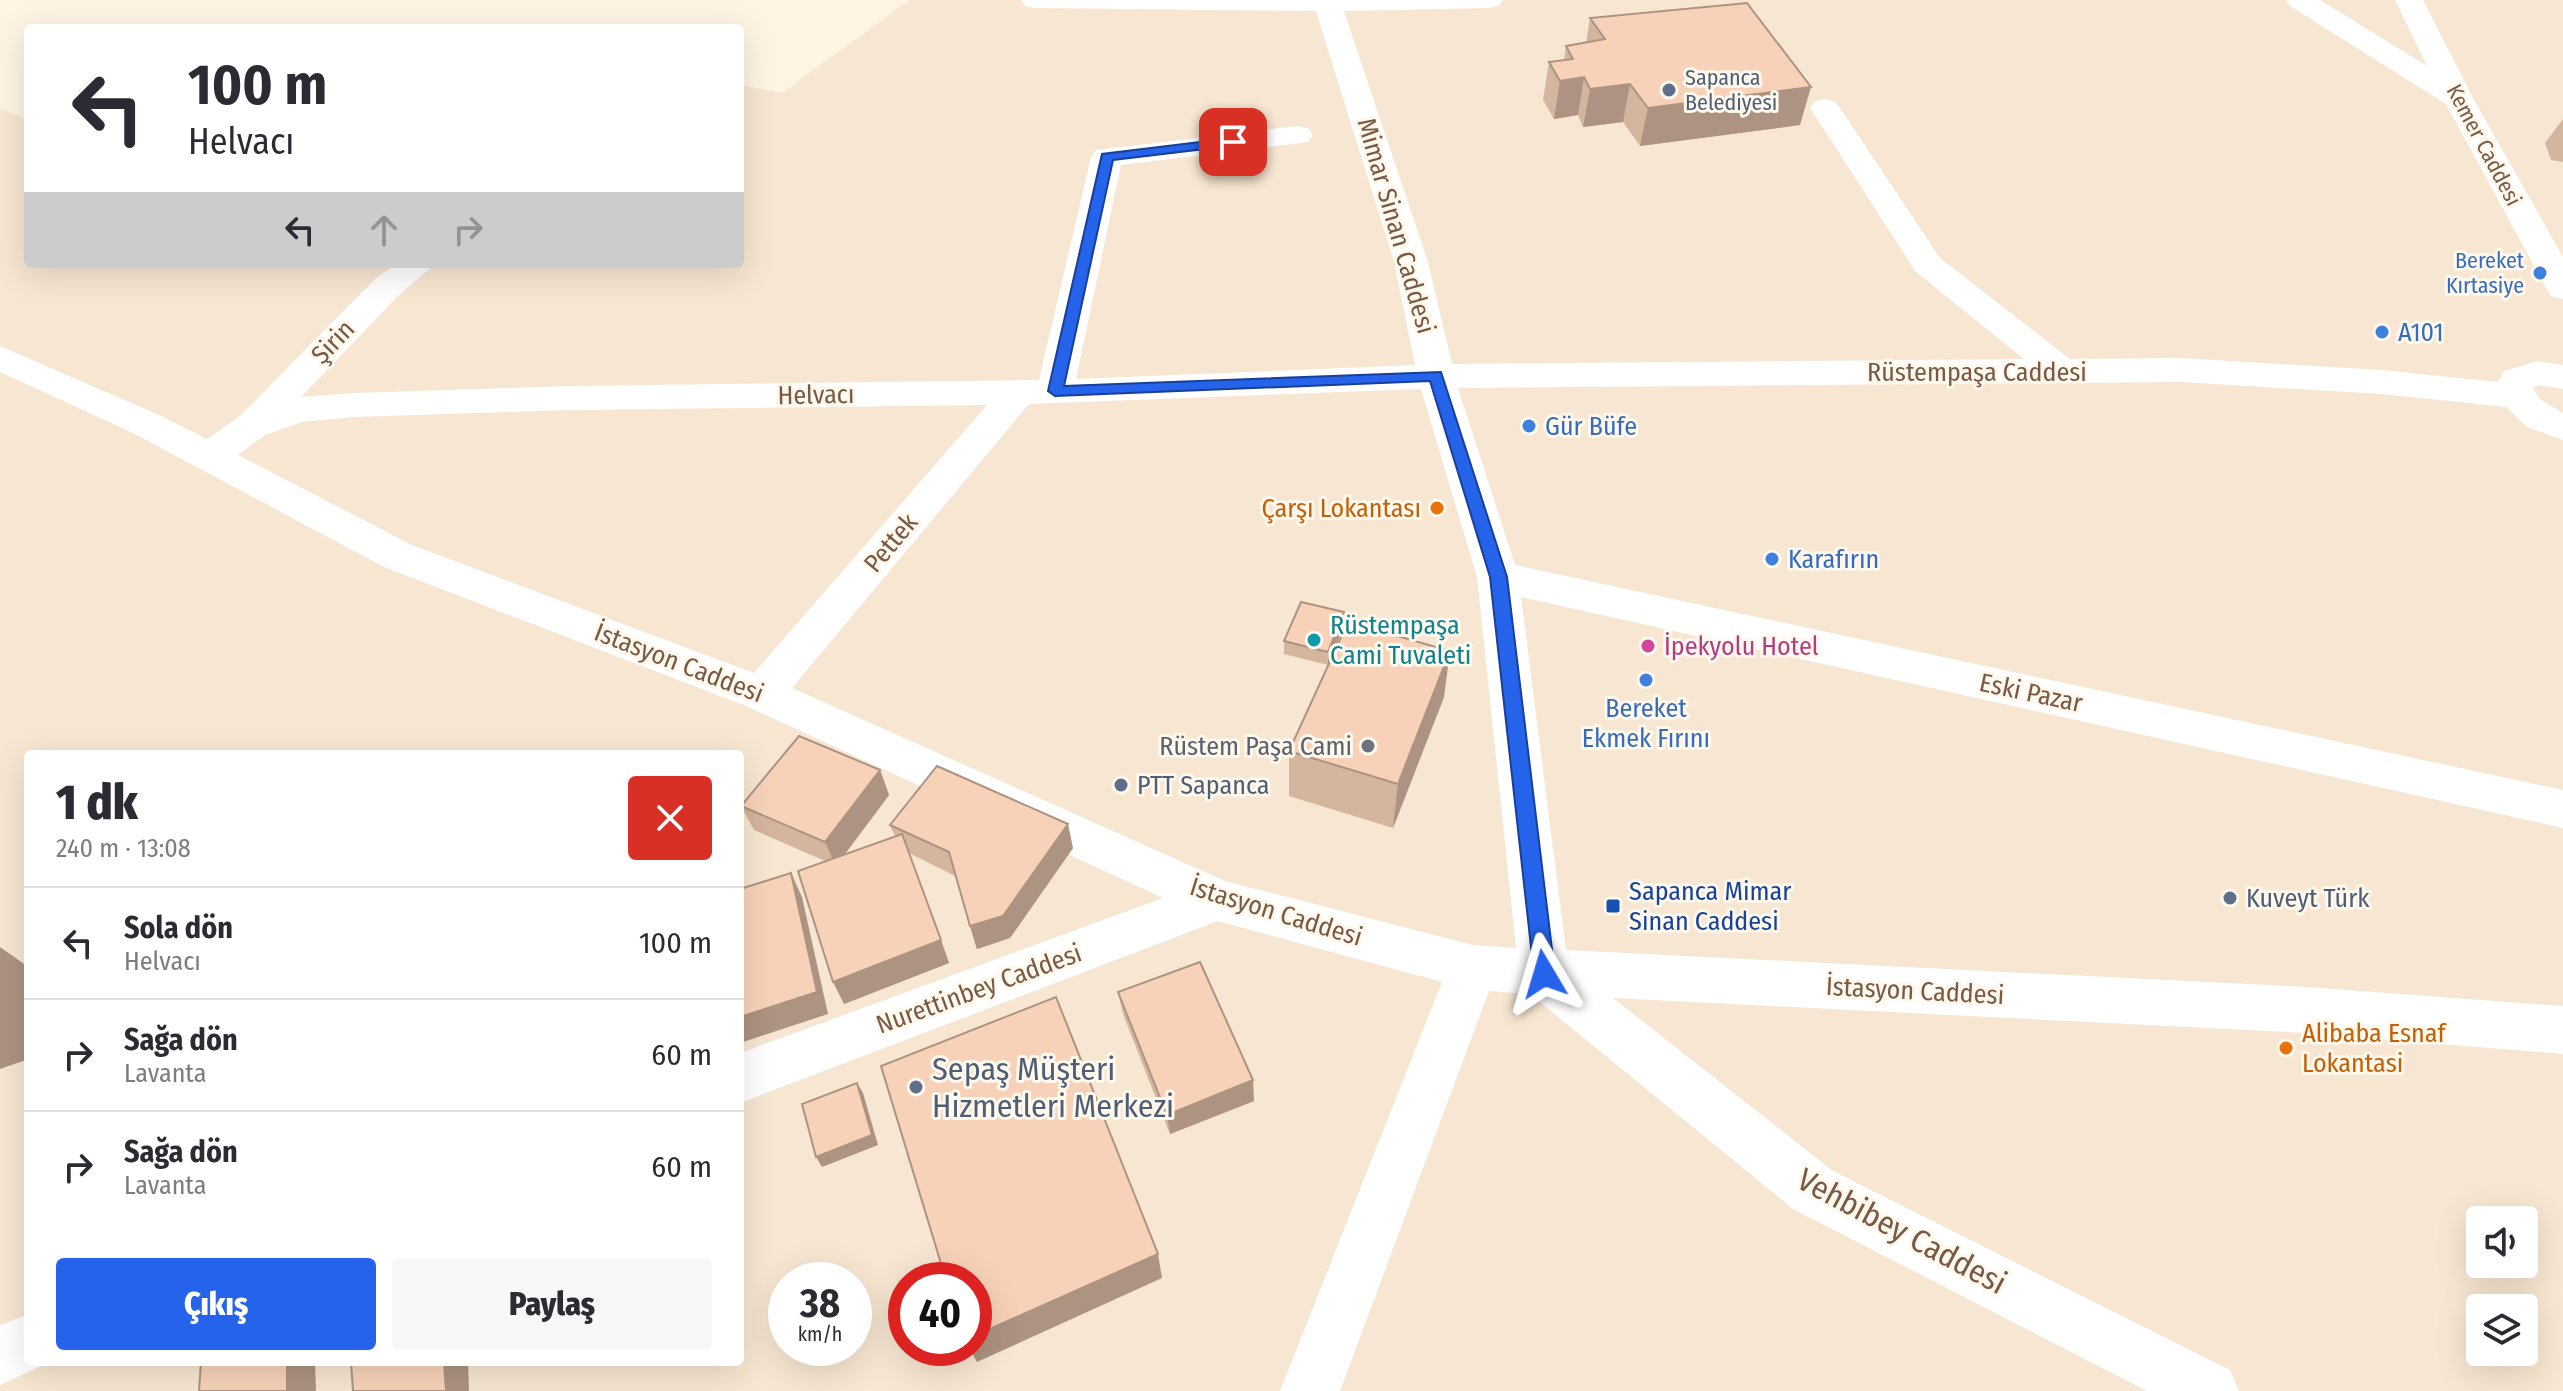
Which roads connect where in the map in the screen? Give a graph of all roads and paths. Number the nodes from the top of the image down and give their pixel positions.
1 (1035, 0) edge
2 (1489, 0) edge
3 (2300, 0) edge
4 (2409, 0) edge
5 (1326, 2) edge
6 (2458, 98) junction
7 (1825, 108) dead end
8 (1297, 135) dead end
9 (413, 268) edge
10 (2563, 288) edge
11 (0, 358) edge
12 (2063, 372) junction
13 (1436, 376) junction
14 (2563, 377) edge
15 (1037, 392) junction
16 (2516, 396) junction
17 (252, 426) junction
18 (2563, 427) edge
19 (209, 457) junction
20 (1498, 577) junction
21 (762, 694) junction
22 (2563, 809) edge
23 (1217, 900) junction
24 (1473, 968) junction
25 (1544, 974) junction
26 (2563, 1030) edge
27 (744, 1077) edge
28 (24, 1346) edge
29 (0, 1355) edge
30 (1310, 1391) edge
31 (2209, 1391) edge

1 - 5 street
2 - 5 street
3 - 6 street
4 - 6 street, Kemer Caddesi
5 - 13 street, Mimar Sinan Caddesi
6 - 10 street, Kemer Caddesi
7 - 12 street
8 - 15 street
9 - 17 street, Şirin
11 - 19 street, İstasyon Caddesi
12 - 13 street, Rüstempaşa Caddesi
12 - 16 street, Rüstempaşa Caddesi
13 - 15 street, Helvacı
13 - 20 street, Mimar Sinan Caddesi
14 - 16 street
15 - 17 street, Helvacı
15 - 21 street, Pettek
16 - 18 street
17 - 19 street, Helvacı
19 - 21 street, İstasyon Caddesi
20 - 22 street, Eski Pazar
20 - 25 street, Mimar Sinan Caddesi
21 - 23 street, İstasyon Caddesi
23 - 24 street, İstasyon Caddesi
23 - 27 street, Nurettinbey Caddesi
24 - 25 street, İstasyon Caddesi
24 - 30 street
25 - 26 street, İstasyon Caddesi
25 - 31 street, Vehbibey Caddesi
28 - 29 street

